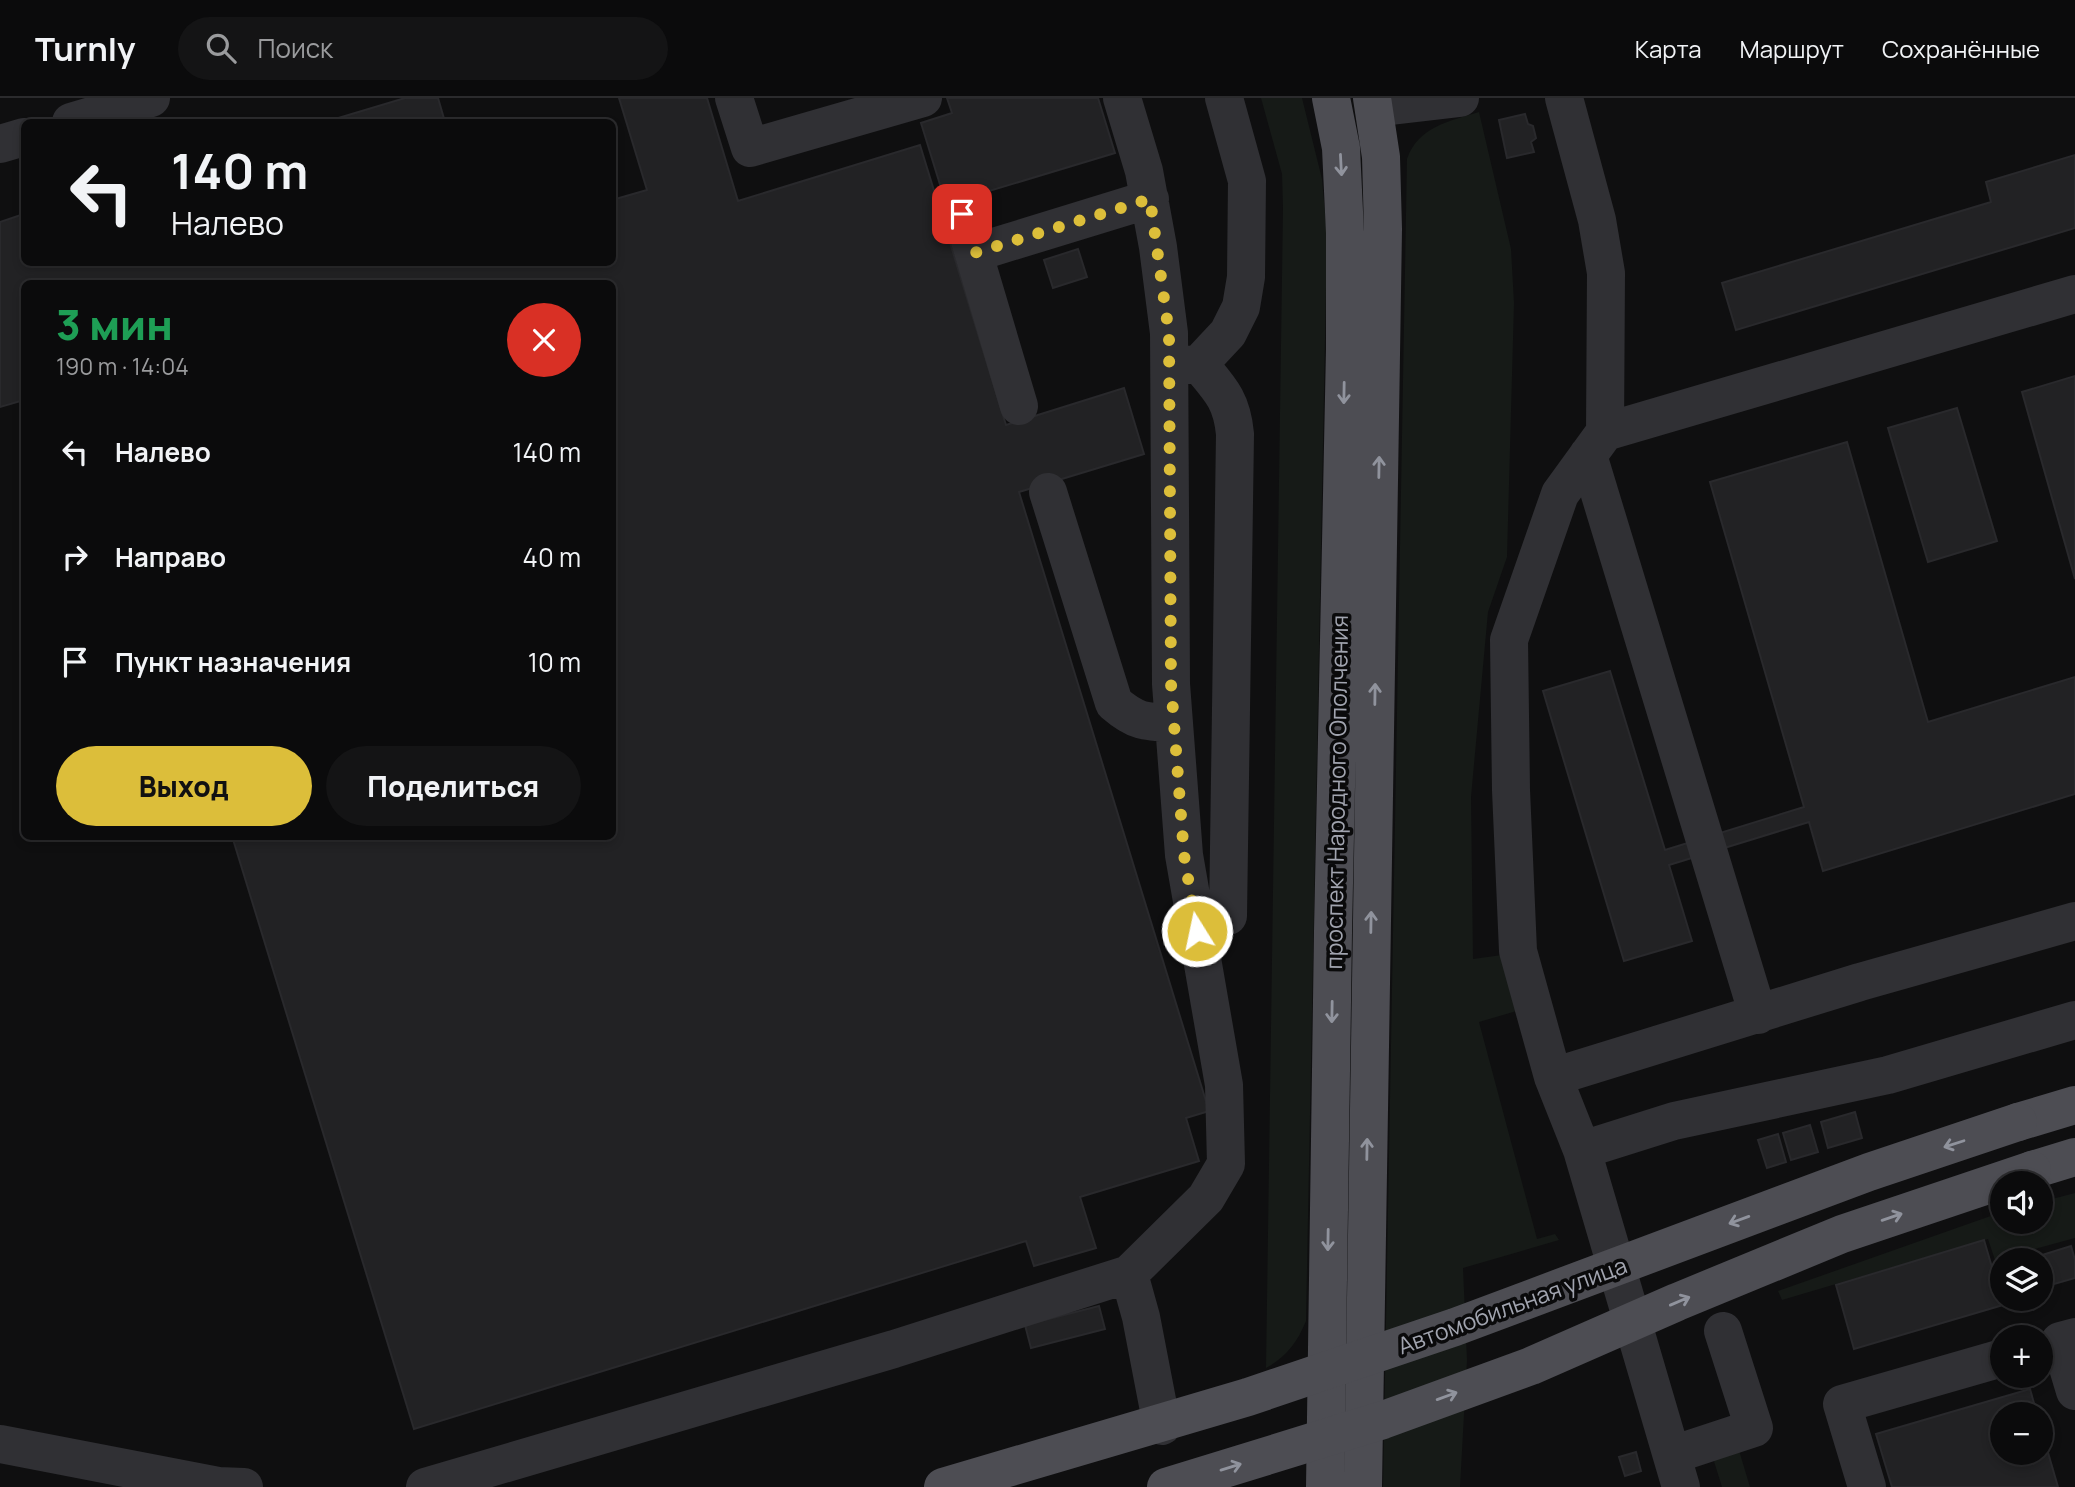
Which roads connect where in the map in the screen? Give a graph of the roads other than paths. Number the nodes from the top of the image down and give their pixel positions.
1 (151, 98) edge
2 (734, 98) edge
3 (923, 98) edge
4 (1122, 98) edge
5 (1224, 98) edge
6 (1331, 98) edge
7 (1460, 98) edge
8 (1564, 98) edge
9 (1373, 103) edge
10 (81, 119) edge
11 (21, 138) edge
12 (0, 144) edge
13 (1150, 199) junction
14 (962, 214) dead end
15 (974, 253) junction
16 (2075, 294) edge
17 (1184, 365) junction
18 (1019, 406) dead end
19 (1597, 443) junction
20 (1048, 492) dead end
21 (1174, 723) junction
22 (1228, 916) dead end
23 (2075, 921) edge
24 (1758, 1015) junction
25 (2075, 1020) edge
26 (1553, 1077) junction
27 (2075, 1105) edge
28 (1582, 1150) junction
29 (2075, 1157) edge
30 (1129, 1274) junction
31 (1723, 1331) dead end
32 (2058, 1342) edge
33 (1990, 1361) edge
34 (1364, 1364) junction
35 (1326, 1376) junction
36 (2075, 1391) edge
37 (1162, 1426) junction
38 (0, 1444) edge
39 (1676, 1478) edge
40 (244, 1487) edge
41 (425, 1487) edge
42 (943, 1487) edge
43 (962, 1487) edge
44 (1166, 1487) edge
45 (1325, 1487) edge
46 (1363, 1487) edge
47 (1867, 1487) edge

1 - 10 street
2 - 3 street
4 - 13 street
5 - 17 street
6 -> 35 main road, проспект Народного Ополчения
7 - 9 street
8 - 19 street
34 -> 9 main road, проспект Народного Ополчения
11 - 12 street
13 - 15 street
13 - 17 street
14 - 15 street
15 - 18 street
16 - 19 street
17 - 21 street
17 - 22 street
19 - 24 street
19 - 26 street
20 - 21 street
21 - 30 street
23 - 24 street
24 - 26 street
25 - 28 street
26 - 28 street
27 -> 42 main road, Автомобильная улица, bridge
28 - 39 street
44 -> 29 main road, bridge
30 - 37 street
30 - 41 street
31 - 39 street
32 - 36 street
33 - 47 street
34 - 35 street
34 - 46 main road, проспект Народного Ополчения
35 - 37 street
35 - 45 main road, проспект Народного Ополчения
37 - 43 street
38 - 40 street

